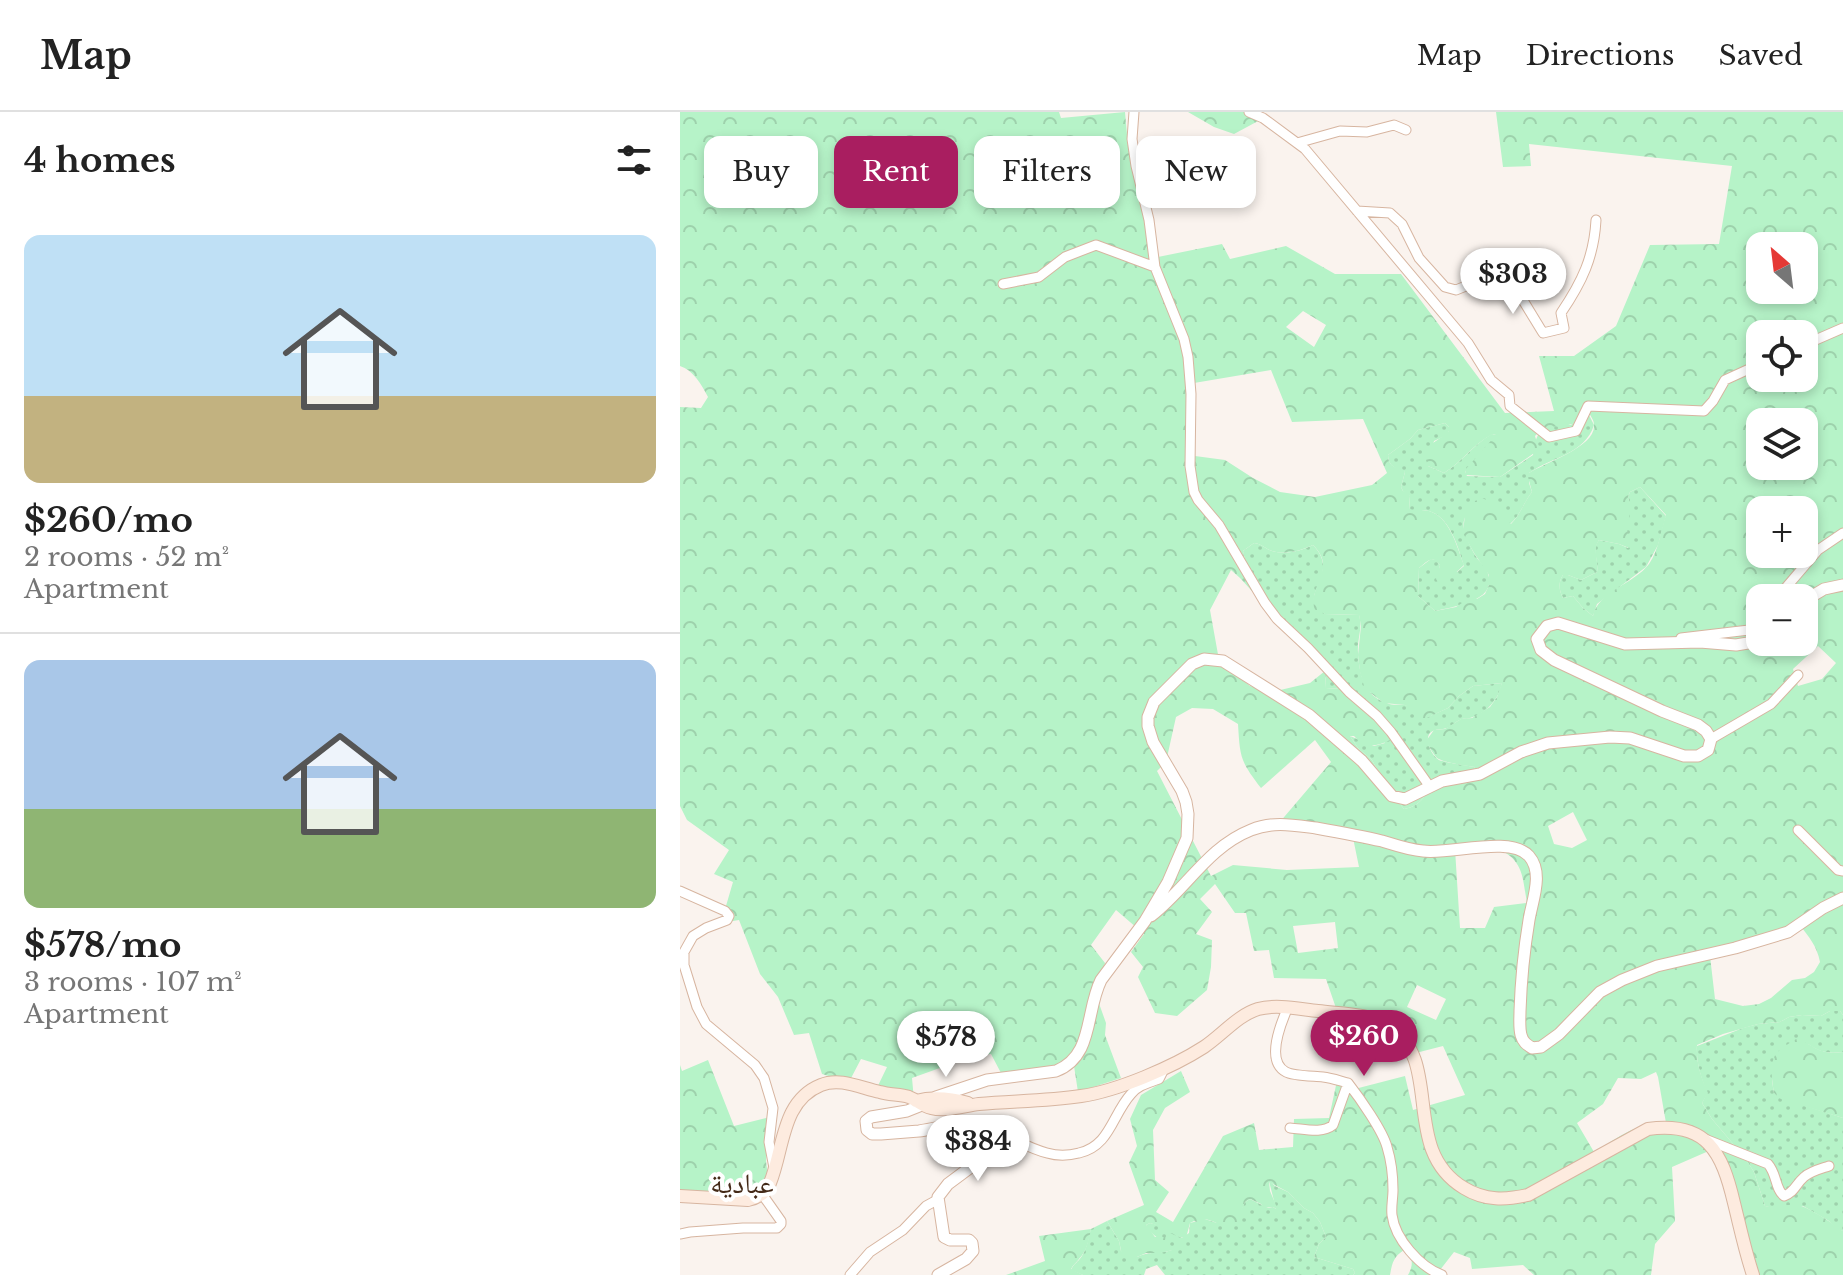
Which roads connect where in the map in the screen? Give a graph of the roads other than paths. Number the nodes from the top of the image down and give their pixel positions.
1 (1134, 112) edge
2 (1249, 112) edge
3 (1406, 130) dead end
4 (1297, 143) junction
5 (1357, 211) junction
6 (1596, 220) dead end
7 (1155, 267) junction
8 (1003, 284) dead end
9 (1843, 328) edge
10 (1818, 339) edge
11 (1746, 370) edge
12 (1843, 533) edge
13 (1789, 584) edge
14 (1843, 585) edge
15 (1818, 593) edge
16 (1746, 630) edge
17 (1676, 643) junction
18 (1746, 643) edge
19 (1798, 675) dead end
20 (1711, 739) junction
21 (1430, 787) junction
22 (1798, 830) dead end
23 (1843, 871) edge
24 (680, 891) edge
25 (1843, 898) edge
26 (1145, 921) junction
27 (1288, 1007) junction
28 (1164, 1069) junction
29 (1348, 1083) junction
30 (935, 1097) junction
31 (919, 1103) junction
32 (975, 1105) junction
33 (1290, 1128) dead end
34 (1000, 1133) junction
35 (1702, 1138) junction
36 (1829, 1166) dead end
37 (774, 1168) junction
38 (762, 1194) junction
39 (680, 1196) edge
40 (937, 1200) junction
41 (680, 1234) edge
42 (850, 1275) edge
43 (938, 1275) edge
44 (1442, 1275) edge
45 (1753, 1275) edge

1 - 7 street
2 - 4 street
3 - 4 street
4 - 5 street
5 - 6 street
5 - 11 street
7 - 8 street
7 - 21 street
9 - 10 street
12 - 13 street
14 - 15 street
16 - 17 street
17 - 18 street
17 - 20 street
19 - 20 street
20 - 21 street
21 - 26 street
22 - 23 street
24 - 37 street
25 - 26 street
26 - 30 street
27 - 28 main road
27 - 29 street
27 - 35 main road
28 - 32 main road
28 - 34 street
29 - 33 street
29 - 44 street
30 - 31 main road
30 - 32 main road
31 - 32 main road
31 - 34 street
31 - 37 main road
34 - 40 street
35 - 36 street
35 - 45 main road
37 - 38 main road
38 - 39 main road
38 - 41 street
40 - 42 street
40 - 43 street

